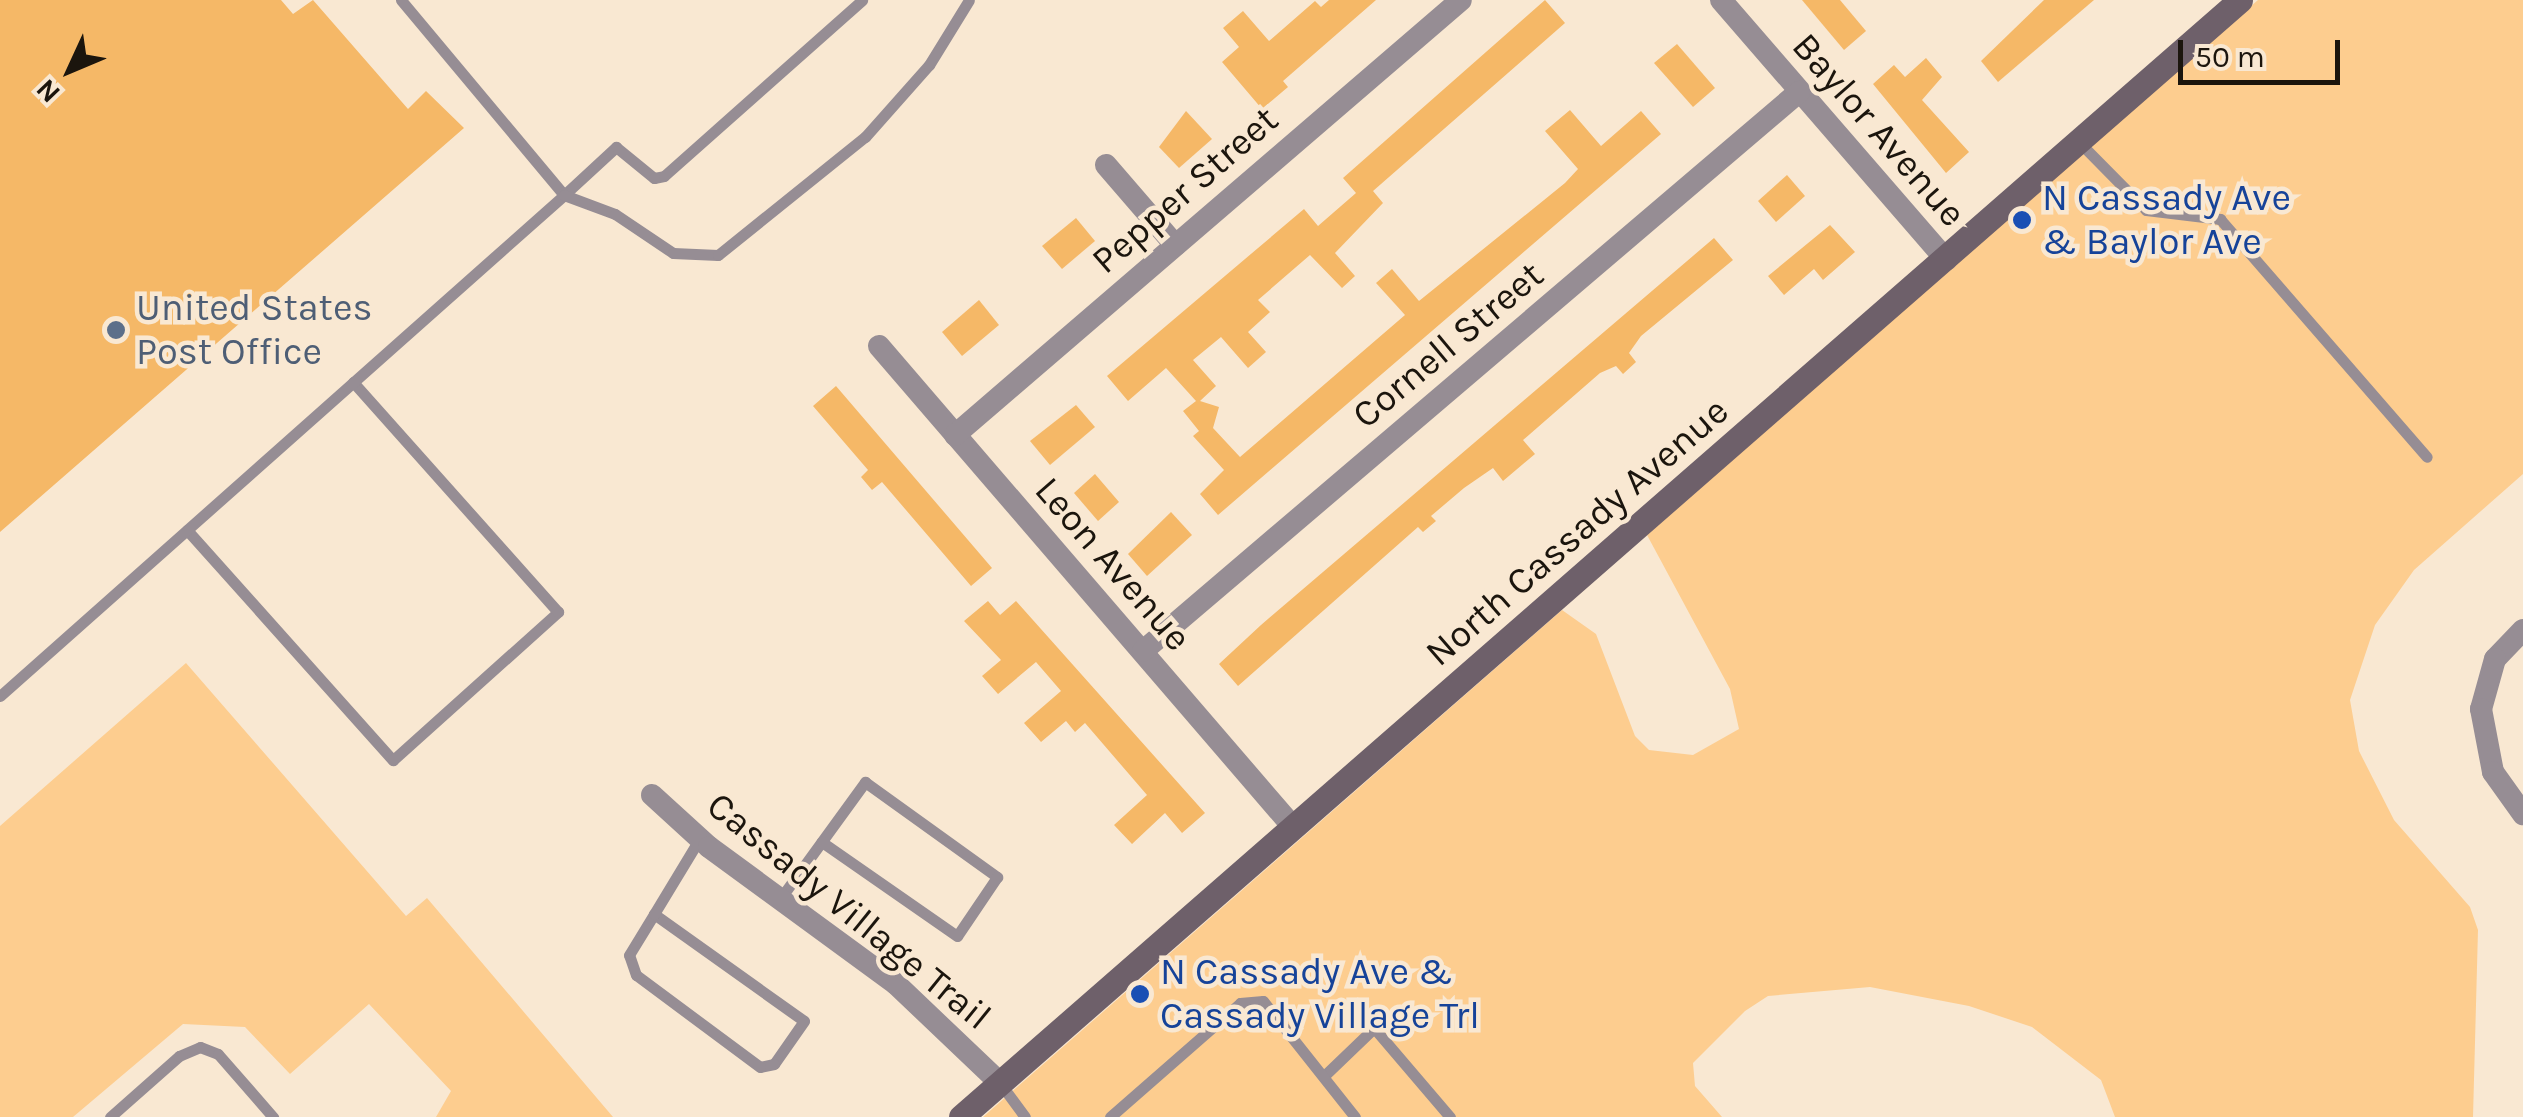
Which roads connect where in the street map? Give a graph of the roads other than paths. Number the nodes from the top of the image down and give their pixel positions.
1 (401, 0) edge
2 (862, 0) edge
3 (969, 0) edge
4 (1461, 0) edge
5 (1721, 0) edge
6 (2240, 0) edge
7 (1799, 92) junction
8 (2078, 142) junction
9 (1106, 166) dead end
10 (564, 195) junction
11 (1175, 245) junction
12 (1946, 260) junction
13 (879, 346) dead end
14 (353, 382) junction
15 (955, 435) junction
16 (2427, 457) dead end
17 (187, 530) junction
18 (2523, 630) edge
19 (1142, 651) junction
20 (0, 696) edge
21 (652, 794) dead end
22 (2523, 814) edge
23 (1294, 828) junction
24 (700, 838) junction
25 (822, 842) junction
26 (780, 900) junction
27 (654, 914) junction
28 (1326, 1074) junction
29 (1000, 1083) junction
30 (110, 1117) edge
31 (274, 1117) edge
32 (960, 1117) edge
33 (1025, 1117) edge
34 (1110, 1117) edge
35 (1355, 1117) edge
36 (1450, 1117) edge

1 - 10 lane
2 - 10 lane
3 - 10 lane
4 - 11 street, Pepper Street
5 - 7 street, Baylor Avenue
6 - 8 main road, North Cassady Avenue
7 - 12 street, Baylor Avenue
7 - 19 street, Cornell Street
8 - 12 main road, North Cassady Avenue
8 - 16 lane
9 - 11 street
10 - 14 lane
11 - 15 street, Pepper Street
12 - 23 main road, North Cassady Avenue
13 - 15 street, Leon Avenue
14 - 17 lane
14 - 17 lane
15 - 19 street, Leon Avenue
17 - 20 lane
18 - 22 street
19 - 23 street, Leon Avenue
21 - 24 street, Cassady Village Trail
23 - 29 main road, North Cassady Avenue
24 - 26 street, Cassady Village Trail
24 - 27 lane
25 - 25 lane
25 - 26 lane
26 - 29 street, Cassady Village Trail
27 - 27 lane
28 - 34 lane
28 - 35 lane
28 - 36 lane
29 - 32 main road, North Cassady Avenue
29 - 33 lane
30 - 31 lane

